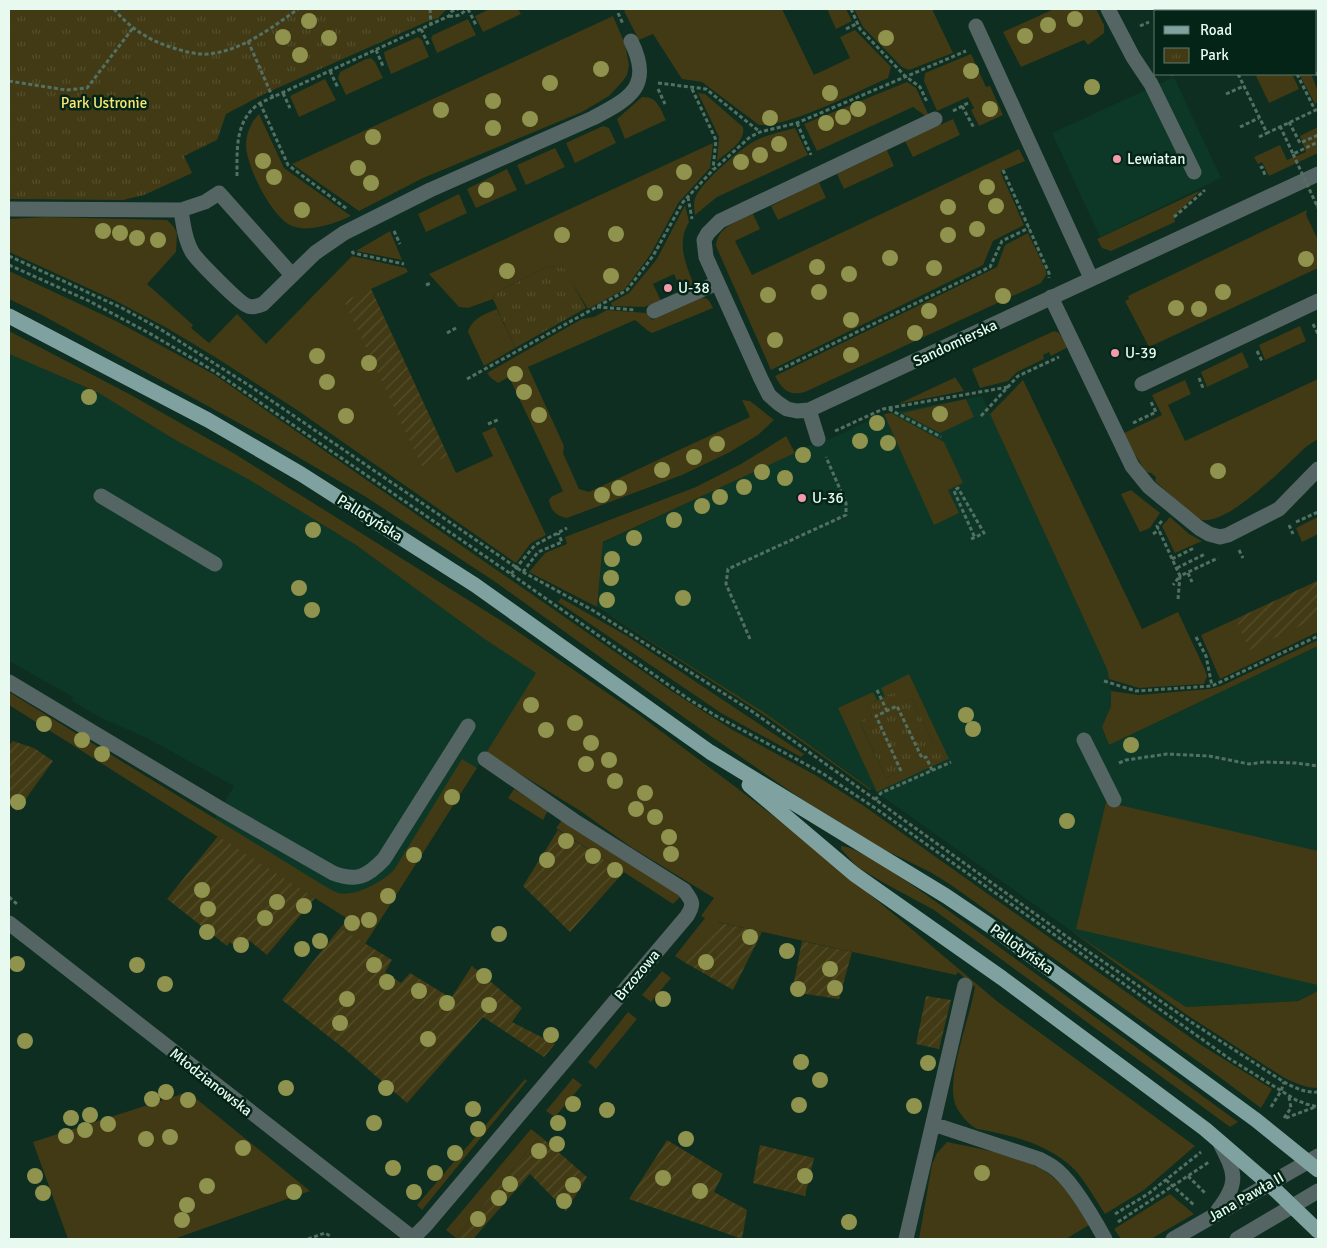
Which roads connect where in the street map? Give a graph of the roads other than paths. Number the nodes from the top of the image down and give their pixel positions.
1 (1108, 9) edge
2 (976, 26) dead end
3 (631, 41) dead end
4 (932, 113) road end
5 (1194, 172) dead end
6 (1318, 174) edge
7 (9, 209) edge
8 (181, 210) junction
9 (292, 275) junction
10 (1091, 278) junction
11 (717, 283) junction
12 (1050, 290) junction
13 (1318, 301) edge
14 (654, 311) road end
15 (9, 316) edge
16 (1142, 384) dead end
17 (809, 410) junction
18 (818, 439) road end
19 (1318, 469) edge
20 (101, 496) dead end
21 (215, 564) dead end
22 (9, 682) edge
23 (468, 726) dead end
24 (1084, 740) dead end
25 (710, 752) junction
26 (485, 760) dead end
27 (1114, 800) dead end
28 (9, 923) edge
29 (965, 985) dead end
30 (933, 1124) junction
31 (1222, 1147) junction
32 (1315, 1162) edge
33 (1269, 1184) junction
34 (1318, 1190) edge
35 (1293, 1206) junction
36 (1210, 1218) junction
37 (1318, 1230) edge
38 (1101, 1232) edge
39 (413, 1239) edge
40 (906, 1239) edge
41 (1174, 1239) edge
42 (1237, 1239) edge

1 - 5 street
2 - 10 street
3 - 9 street
4 - 11 street
6 - 10 street, Sandomierska
7 - 8 street
8 - 9 street
8 - 9 street
10 - 12 street, Sandomierska
11 - 14 street
11 - 17 street
12 - 17 street, Sandomierska
12 - 19 street
13 - 16 street
15 - 25 main road, Pallotyńska
17 - 18 street
20 - 21 street
22 - 23 street
24 - 27 street
25 - 31 main road, Pallotyńska
25 - 32 main road, Pallotyńska
26 - 39 street, Brzozowa
28 - 39 street, Młodzianowska
29 - 30 street
30 - 38 street
30 - 40 street
31 - 33 main road, Pallotyńska
31 - 36 street
32 - 33 street, Jana Pawła II
33 - 35 main road, Pallotyńska
33 - 36 street, Jana Pawła II
34 - 35 street, Jana Pawła II
35 - 37 main road, Pallotyńska
35 - 42 street, Jana Pawła II
36 - 41 street, Jana Pawła II

